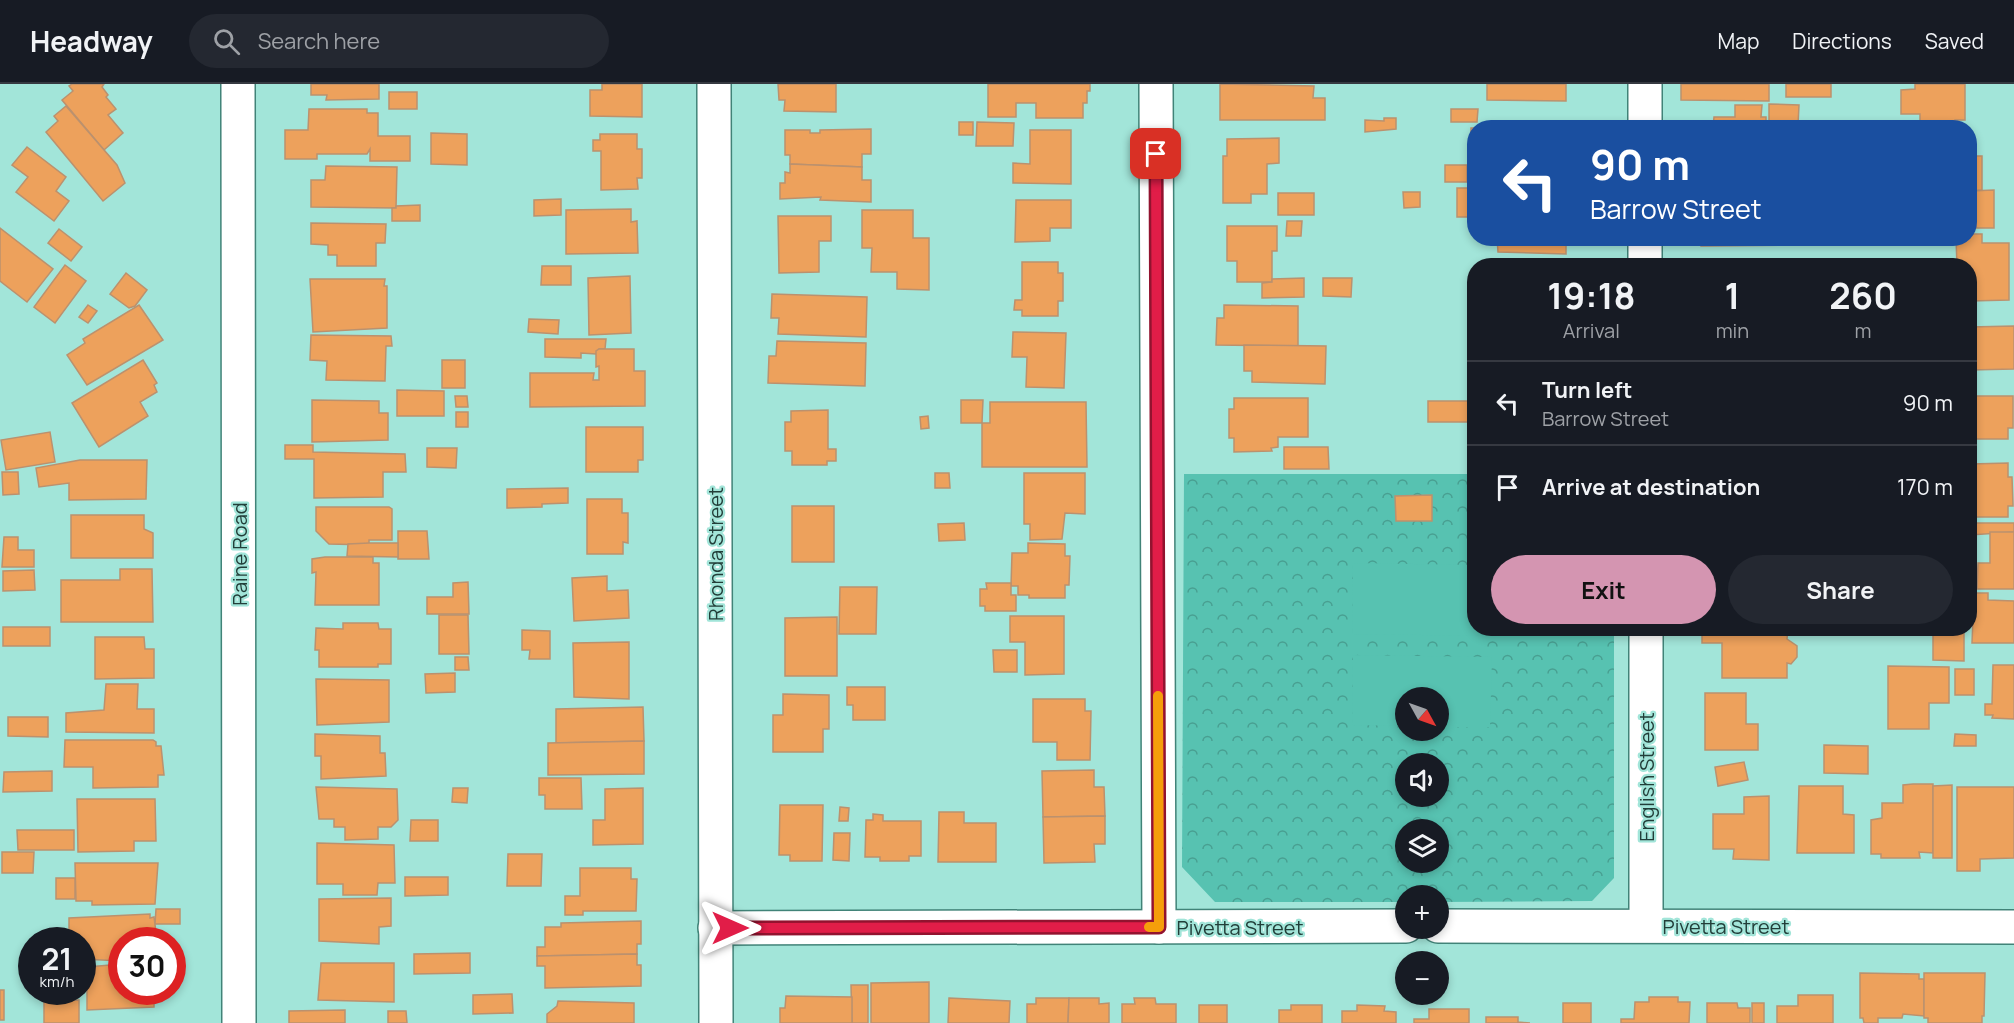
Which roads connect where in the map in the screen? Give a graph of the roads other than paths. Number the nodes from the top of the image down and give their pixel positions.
1 (238, 84) edge
2 (714, 84) edge
3 (1156, 84) edge
4 (1645, 84) edge
5 (1645, 120) edge
6 (1646, 636) edge
7 (1646, 925) junction
8 (1395, 926) edge
9 (1449, 926) edge
10 (1159, 927) junction
11 (2014, 927) edge
12 (715, 928) junction
13 (239, 1023) edge
14 (716, 1023) edge

1 - 13 street, Raine Road
2 - 12 street, Rhonda Street
3 - 10 street
4 - 5 street
6 - 7 street, English Street
7 - 9 street, Pivetta Street
7 - 11 street, Pivetta Street
8 - 10 street, Pivetta Street
10 - 12 street, Pivetta Street
12 - 14 street, Rhonda Street

